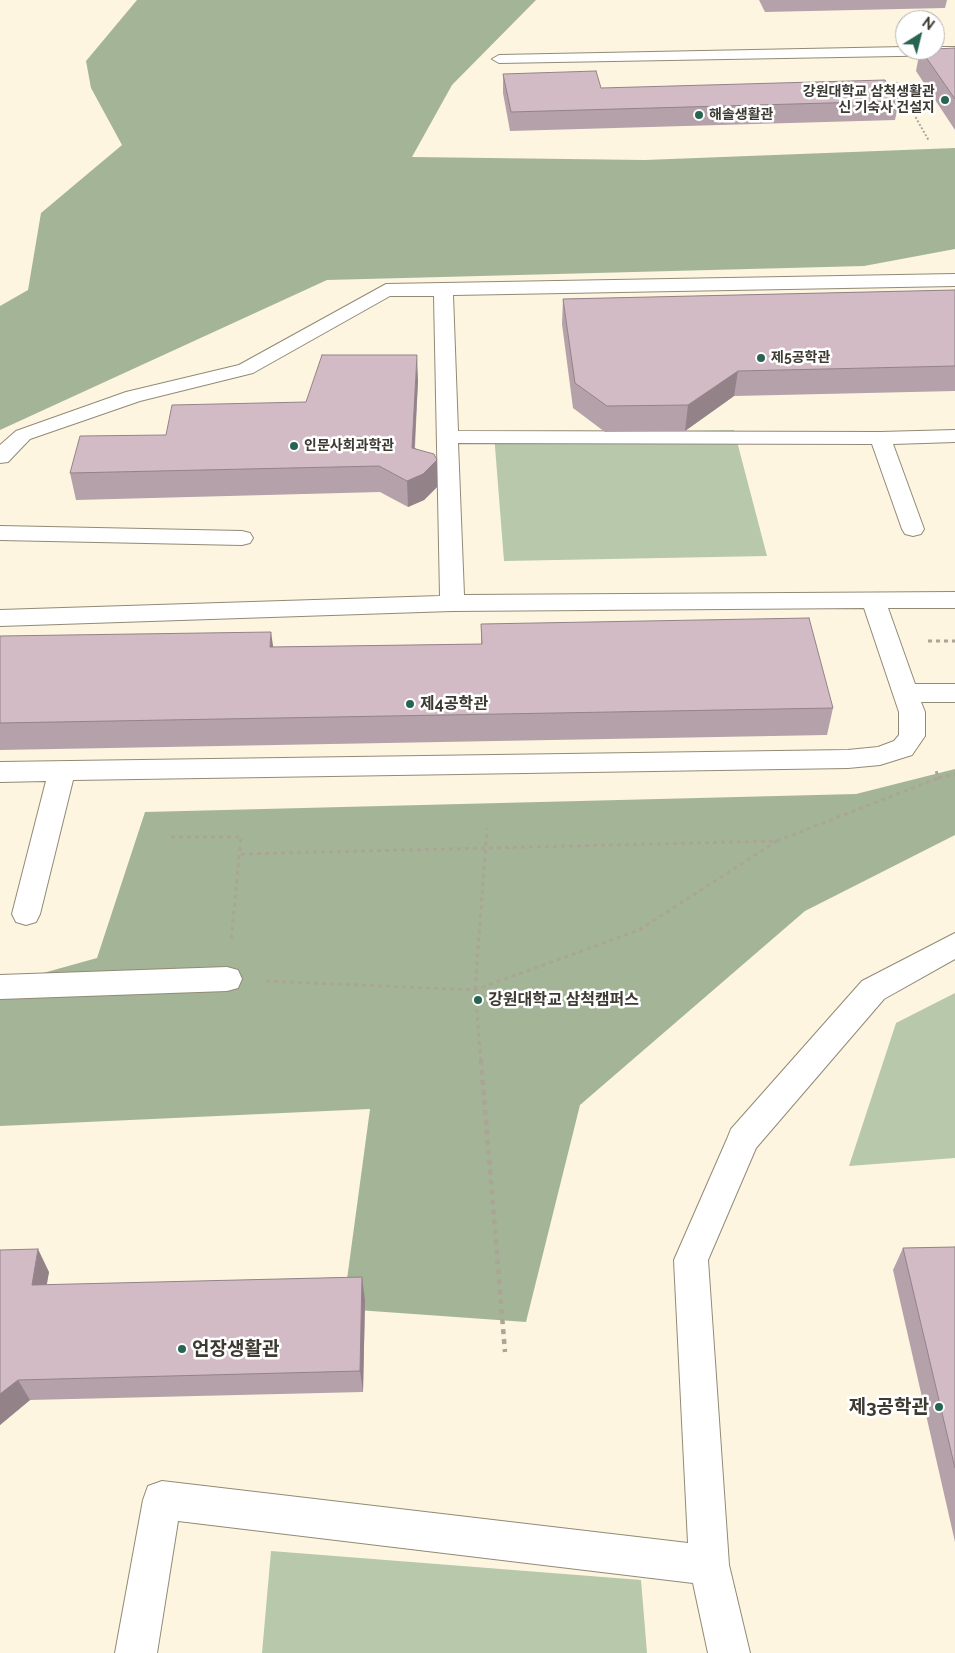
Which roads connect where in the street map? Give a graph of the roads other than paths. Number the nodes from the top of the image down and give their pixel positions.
1 (955, 51) edge
2 (499, 59) dead end
3 (955, 280) edge
4 (443, 290) junction
5 (448, 436) junction
6 (955, 436) edge
7 (880, 438) junction
8 (0, 457) edge
9 (913, 529) dead end
10 (0, 533) edge
11 (242, 538) dead end
12 (872, 600) junction
13 (955, 600) edge
14 (452, 603) junction
15 (0, 618) edge
16 (906, 693) junction
17 (955, 693) edge
18 (62, 771) junction
19 (0, 772) edge
20 (26, 914) dead end
21 (955, 945) edge
22 (227, 979) road end
23 (0, 987) edge
24 (709, 1564) junction
25 (136, 1653) edge
26 (730, 1653) edge

1 - 2 street
3 - 4 street
4 - 5 street
4 - 8 street
5 - 7 street
5 - 14 street
6 - 7 street
7 - 9 street
10 - 11 street
12 - 13 street
12 - 14 street
12 - 16 street
14 - 15 street
16 - 17 street
16 - 18 street
18 - 19 street
18 - 20 street
21 - 24 street
22 - 23 street
24 - 25 street
24 - 26 street

